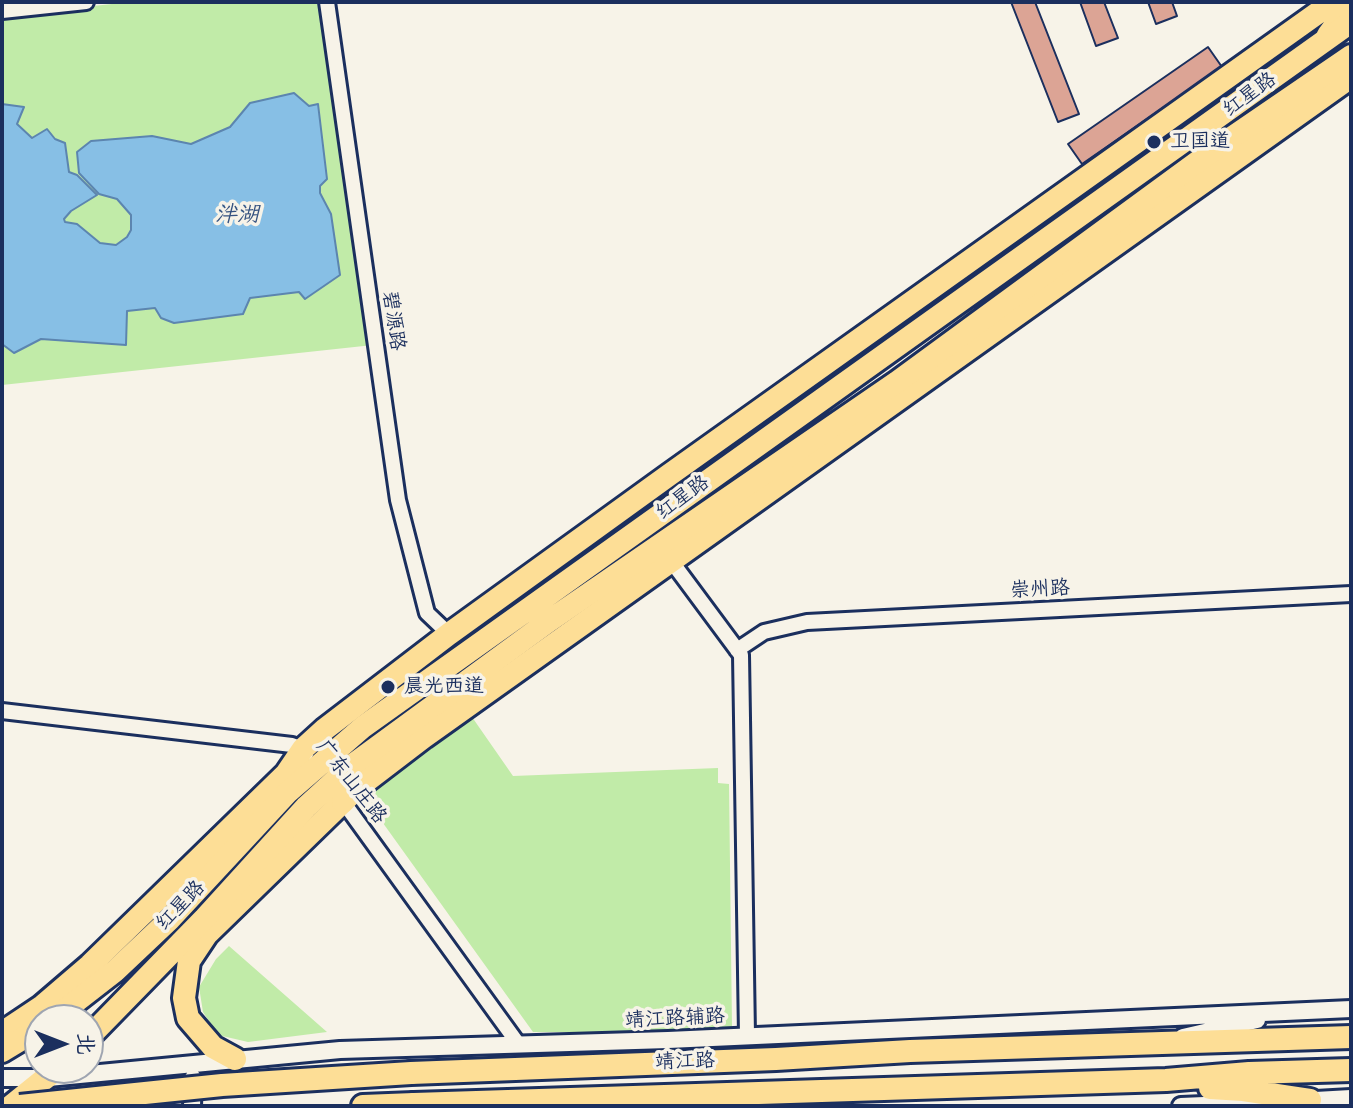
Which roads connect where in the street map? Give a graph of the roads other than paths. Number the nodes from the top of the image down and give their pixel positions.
1 (86, 2) edge
2 (327, 2) edge
3 (1347, 8) edge
4 (2, 11) edge
5 (1351, 62) edge
6 (672, 562) junction
7 (1351, 594) edge
8 (449, 634) junction
9 (737, 650) junction
10 (2, 711) edge
11 (309, 758) junction
12 (336, 793) junction
13 (215, 917) junction
14 (189, 935) junction
15 (189, 961) junction
16 (73, 1004) edge
17 (1351, 1009) edge
18 (1290, 1012) junction
19 (104, 1022) edge
20 (2, 1033) edge
21 (747, 1035) junction
22 (1351, 1037) edge
23 (24, 1038) edge
24 (1166, 1041) junction
25 (519, 1045) junction
26 (2, 1051) edge
27 (235, 1059) junction
28 (206, 1062) junction
29 (165, 1066) junction
30 (104, 1070) edge
31 (1351, 1070) edge
32 (24, 1076) edge
33 (2, 1078) edge
34 (1166, 1080) junction
35 (39, 1084) edge
36 (1351, 1098) edge
37 (1310, 1100) junction
38 (414, 1104) edge
39 (11, 1106) edge
40 (20, 1106) edge
41 (189, 1106) edge
42 (363, 1106) edge
43 (1181, 1106) edge

1 - 4 street
2 - 8 street, 碧源路
3 - 8 main road
3 - 11 main road, 红星路
5 - 6 main road
5 - 12 main road, 红星路
6 - 9 street
6 - 12 main road
7 - 9 street, 崇州路
8 - 11 main road
9 - 21 street
10 - 11 street, 广东山庄路
11 - 12 street, 广东山庄路
11 - 16 main road, 红星路
11 - 20 main road
12 - 13 main road, 红星路
12 - 25 street, 广东山庄路
13 - 14 main road, 红星路
13 - 15 main road
14 - 15 street
14 - 19 main road, 红星路
15 - 27 main road
17 - 18 street, 靖江路辅路
18 - 21 street, 靖江路辅路
18 - 24 street
21 - 25 street, 靖江路辅路
22 - 24 main road, 靖江路
23 - 26 main road
24 - 40 main road, 靖江路, bridge
25 - 27 street, 靖江路辅路
27 - 28 street, 靖江路辅路
28 - 29 street, 靖江路辅路
28 - 41 street
29 - 30 street, 靖江路辅路
29 - 41 street
31 - 34 main road, 靖江路
32 - 33 street, 靖江路辅路
34 - 37 main road
34 - 38 main road, 靖江路
35 - 39 main road
36 - 37 street
37 - 43 street
38 - 42 main road, 靖江路

